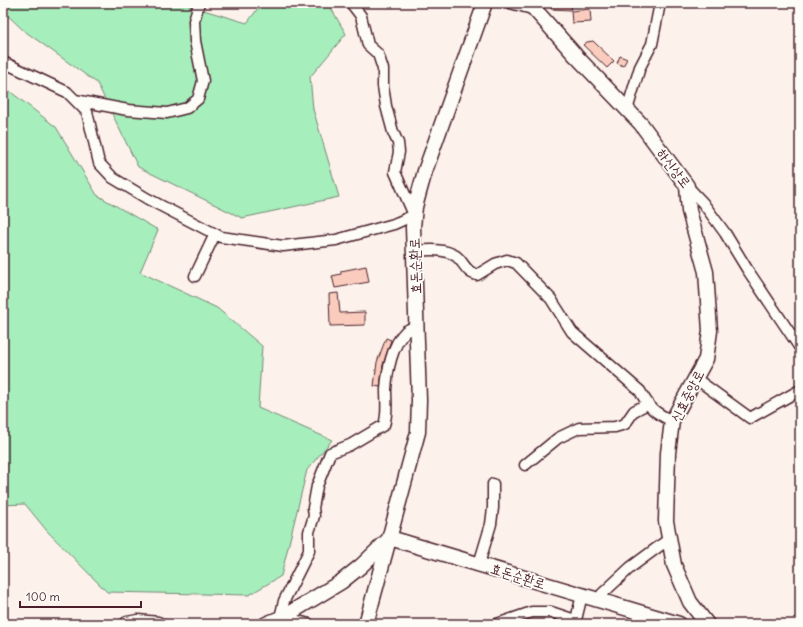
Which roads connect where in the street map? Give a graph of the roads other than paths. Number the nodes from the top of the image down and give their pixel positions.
1 (199, 3) edge
2 (351, 3) edge
3 (485, 3) edge
4 (510, 3) edge
5 (660, 3) edge
6 (532, 7) edge
7 (3, 62) edge
8 (75, 100) junction
9 (628, 110) junction
10 (687, 186) junction
11 (414, 215) junction
12 (216, 234) junction
13 (414, 251) junction
14 (195, 276) dead end
15 (417, 325) junction
16 (800, 348) edge
17 (695, 378) junction
18 (800, 390) edge
19 (647, 404) junction
20 (672, 421) junction
21 (525, 465) dead end
22 (493, 484) dead end
23 (390, 538) junction
24 (669, 539) junction
25 (479, 564) junction
26 (582, 595) junction
27 (600, 600) junction
28 (281, 617) junction
29 (575, 622) edge
30 (127, 624) edge
31 (158, 624) edge
32 (266, 624) edge
33 (308, 624) edge
34 (366, 624) edge
35 (497, 624) edge
36 (679, 624) edge
37 (707, 624) edge

1 - 8 street
2 - 11 street
3 - 11 street, 효돈순환로
4 - 6 street
5 - 9 street
6 - 9 street, 하신상로
7 - 8 street
8 - 12 street
9 - 10 street, 하신상로
10 - 16 street, 하신상로
10 - 17 street, 신효중앙로
11 - 12 street
11 - 13 street, 효돈순환로
12 - 14 street
13 - 15 street, 효돈순환로
13 - 19 street
15 - 23 street, 효돈순환로
15 - 28 street
17 - 18 street
17 - 20 street, 신효중앙로
19 - 20 street
19 - 21 street
20 - 24 street, 신효중앙로
22 - 25 street
23 - 25 street, 효돈순환로
23 - 28 street
23 - 34 street, 효돈순환로
24 - 27 street
24 - 37 street, 신효중앙로
25 - 26 street, 효돈순환로
26 - 27 street, 효돈순환로
26 - 29 street
27 - 36 street, 효돈순환로
28 - 32 street
28 - 33 street
29 - 35 street, 효돈순환로
30 - 31 street

